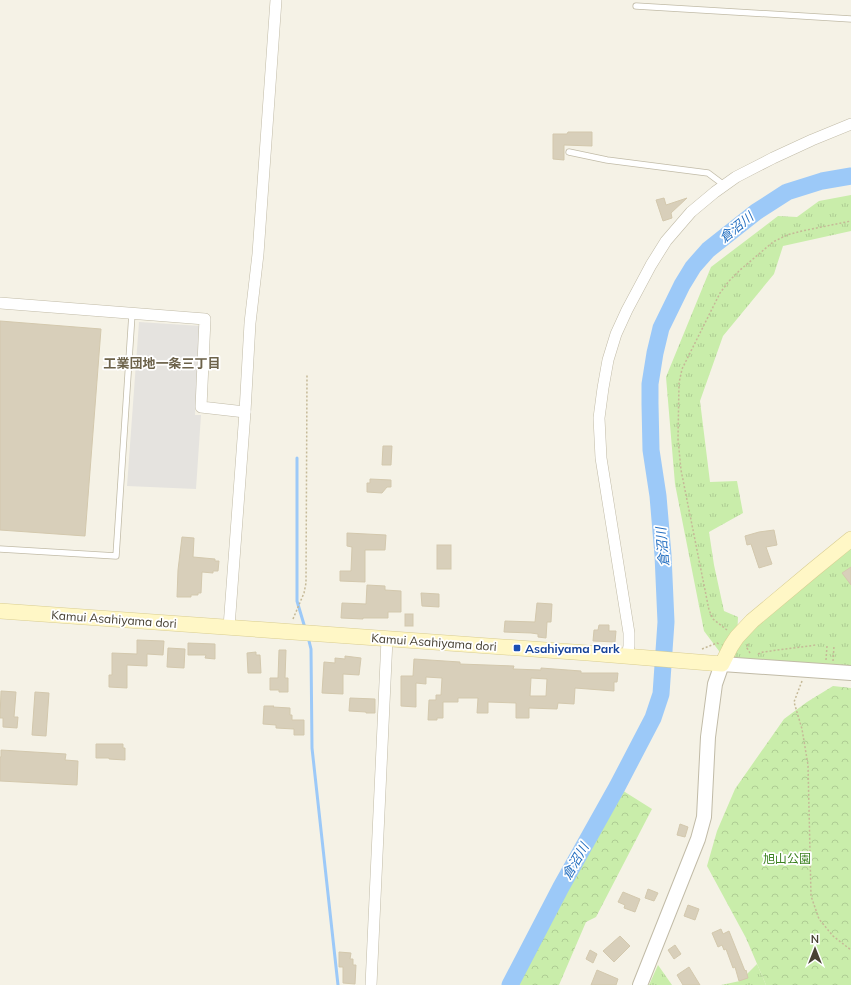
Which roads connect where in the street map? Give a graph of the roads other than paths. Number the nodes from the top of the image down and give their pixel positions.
1 (276, 0) edge
2 (636, 6) dead end
3 (851, 19) edge
4 (851, 124) edge
5 (569, 152) dead end
6 (724, 186) junction
7 (0, 303) edge
8 (132, 314) junction
9 (245, 412) junction
10 (851, 539) edge
11 (0, 548) edge
12 (0, 611) edge
13 (229, 627) junction
14 (387, 639) junction
15 (627, 656) junction
16 (722, 664) junction
17 (851, 673) edge
18 (371, 985) edge
19 (640, 985) edge

1 - 9 street
2 - 3 lane
4 - 6 street
5 - 6 lane
6 - 15 street
7 - 8 street
8 - 9 street
8 - 11 lane
9 - 13 street
10 - 16 main road
12 - 13 main road, Kamui Asahiyama dori
13 - 14 main road, Kamui Asahiyama dori
14 - 15 main road, Kamui Asahiyama dori
14 - 18 street
15 - 16 main road, Kamui Asahiyama dori
16 - 17 street
16 - 19 street

